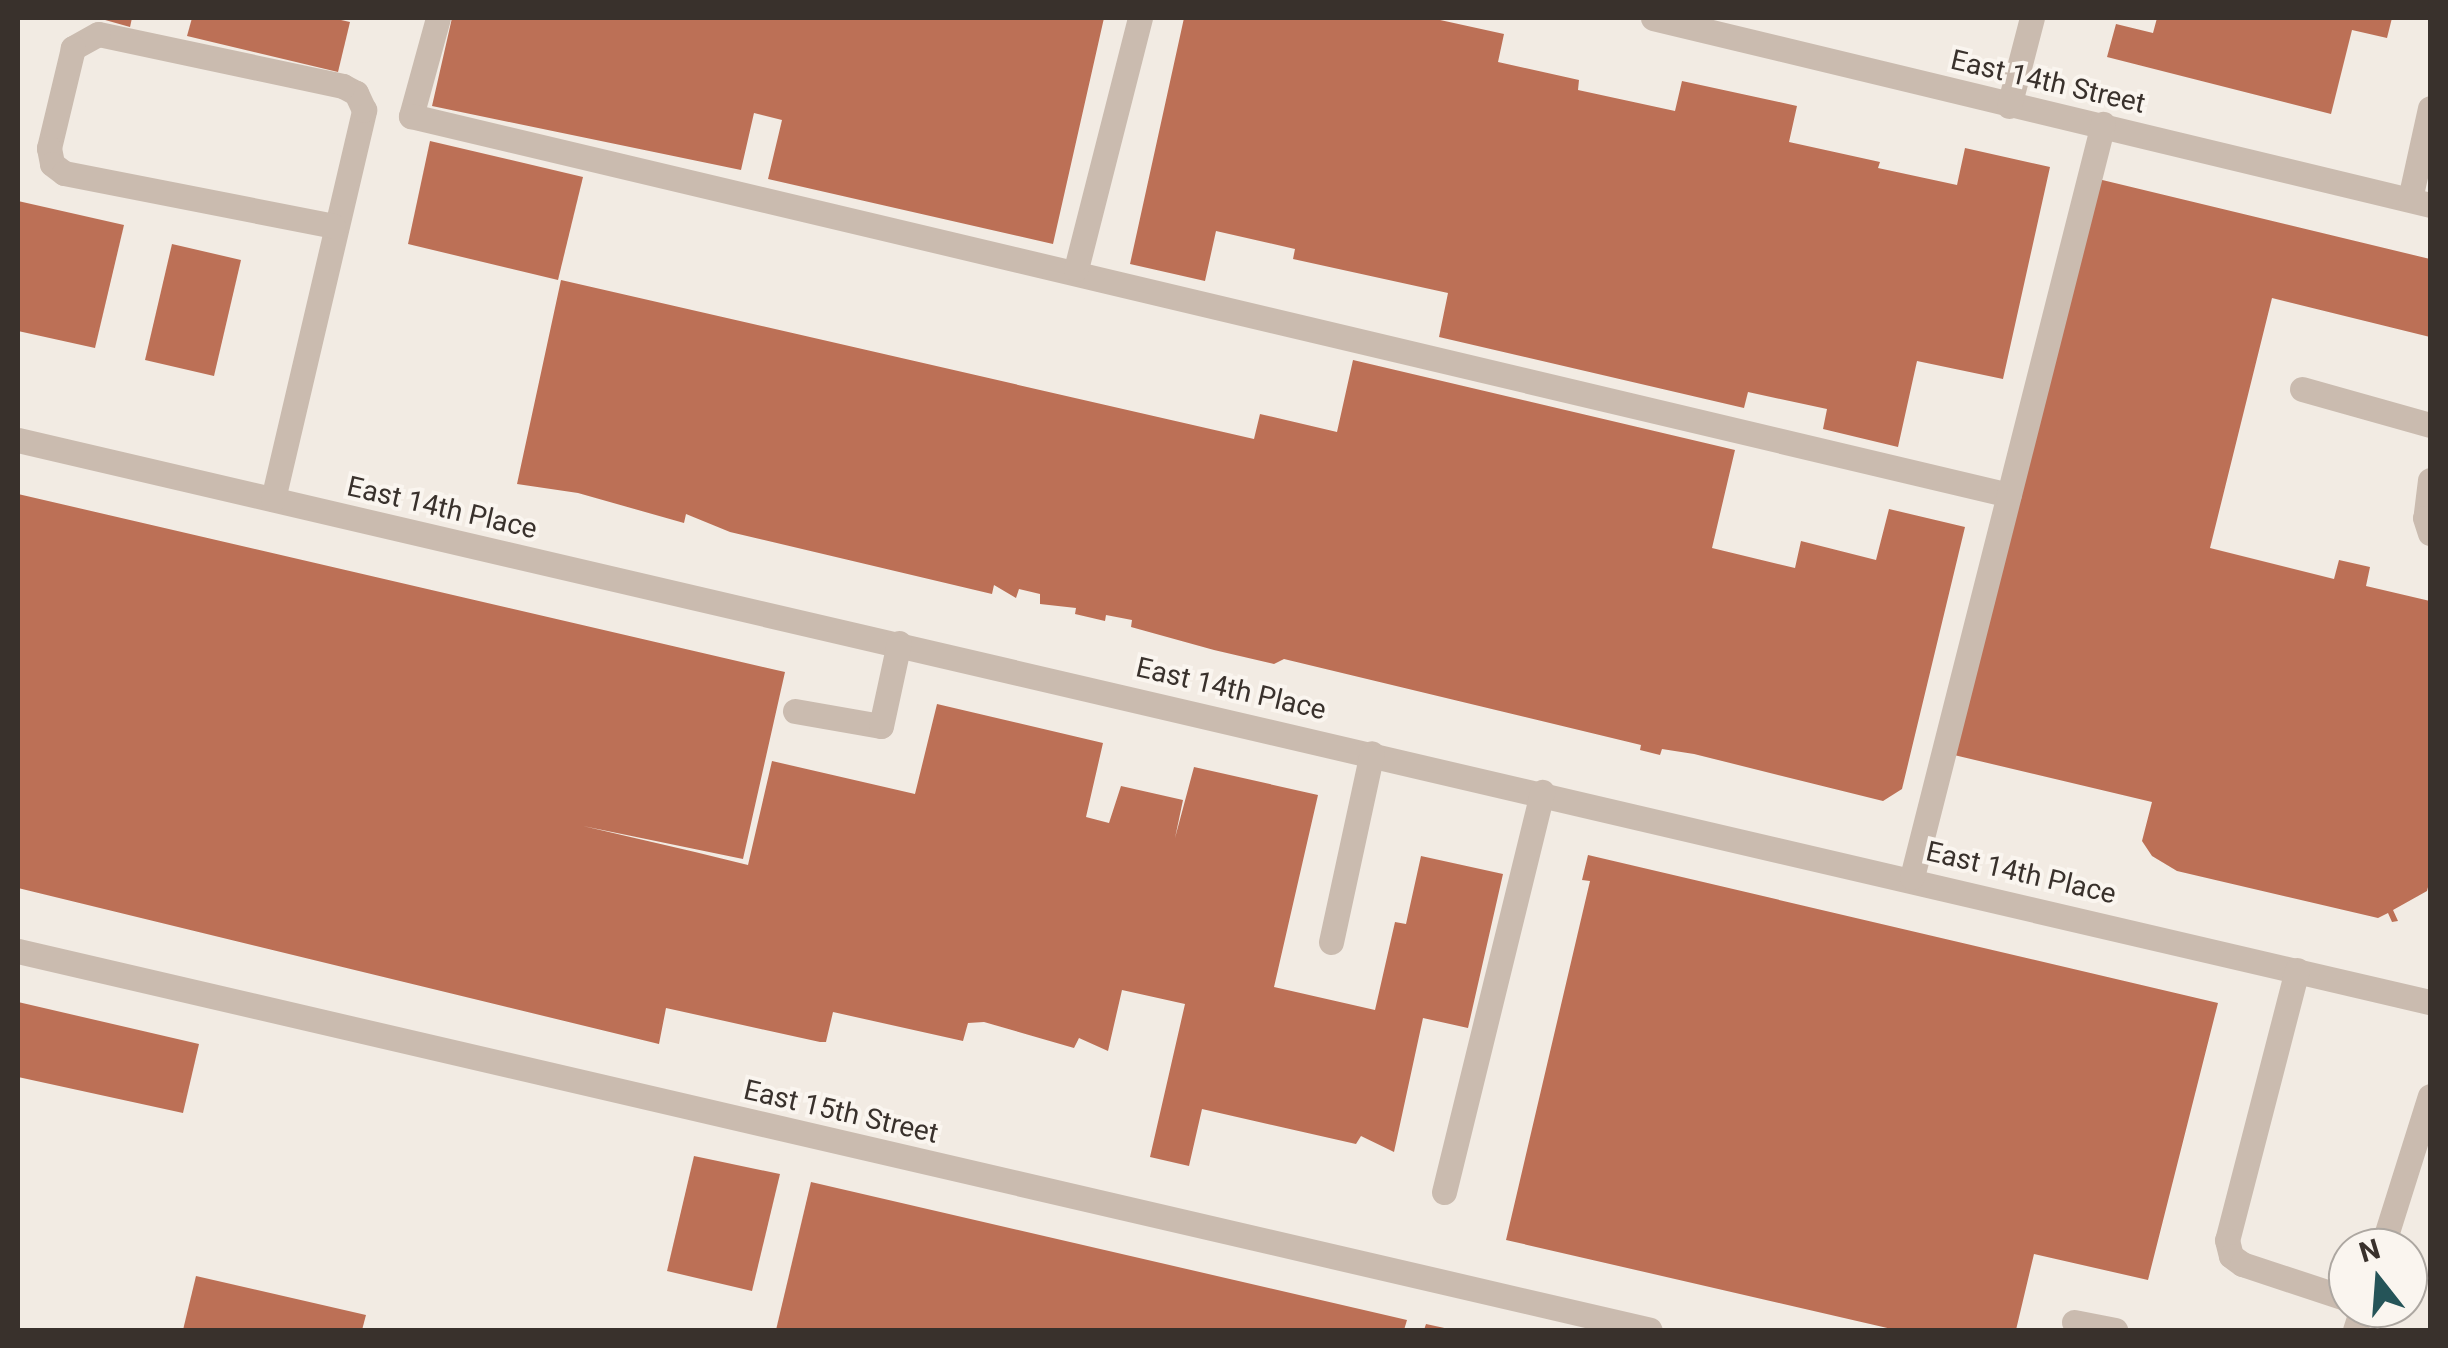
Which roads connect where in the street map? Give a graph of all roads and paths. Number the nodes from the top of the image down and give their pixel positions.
1 (438, 18) edge
2 (1140, 18) edge
3 (1652, 18) edge
4 (2032, 18) edge
5 (2009, 106) junction
6 (2430, 108) edge
7 (2103, 124) junction
8 (2420, 202) edge
9 (333, 226) junction
10 (1076, 269) junction
11 (2302, 389) dead end
12 (2430, 425) edge
13 (18, 440) edge
14 (2430, 480) edge
15 (2010, 495) junction
16 (273, 499) junction
17 (2430, 533) edge
18 (898, 644) junction
19 (795, 711) dead end
20 (1372, 753) junction
21 (1542, 792) junction
22 (1912, 877) junction
23 (1331, 942) dead end
24 (18, 952) edge
25 (2298, 970) junction
26 (2430, 1002) edge
27 (2430, 1096) edge
28 (1444, 1192) dead end
29 (2388, 1228) edge
30 (2328, 1292) edge
31 (2074, 1322) dead end
32 (1650, 1330) edge
33 (2115, 1330) edge

1 - 10 street
2 - 10 street
3 - 5 street, East 14th Street
4 - 5 street
5 - 7 street, East 14th Street
6 - 8 street
7 - 8 street, East 14th Street
7 - 15 street
9 - 9 street
9 - 16 street
10 - 15 street
11 - 12 street
13 - 16 street, East 14th Place
14 - 17 street
15 - 22 street
16 - 18 street, East 14th Place
18 - 19 street
18 - 20 street, East 14th Place
20 - 21 street, East 14th Place
20 - 23 street
21 - 22 street, East 14th Place
21 - 28 street
22 - 25 street, East 14th Place
24 - 32 street, East 15th Street
25 - 26 street, East 14th Place
25 - 30 street
27 - 29 street
31 - 33 street

